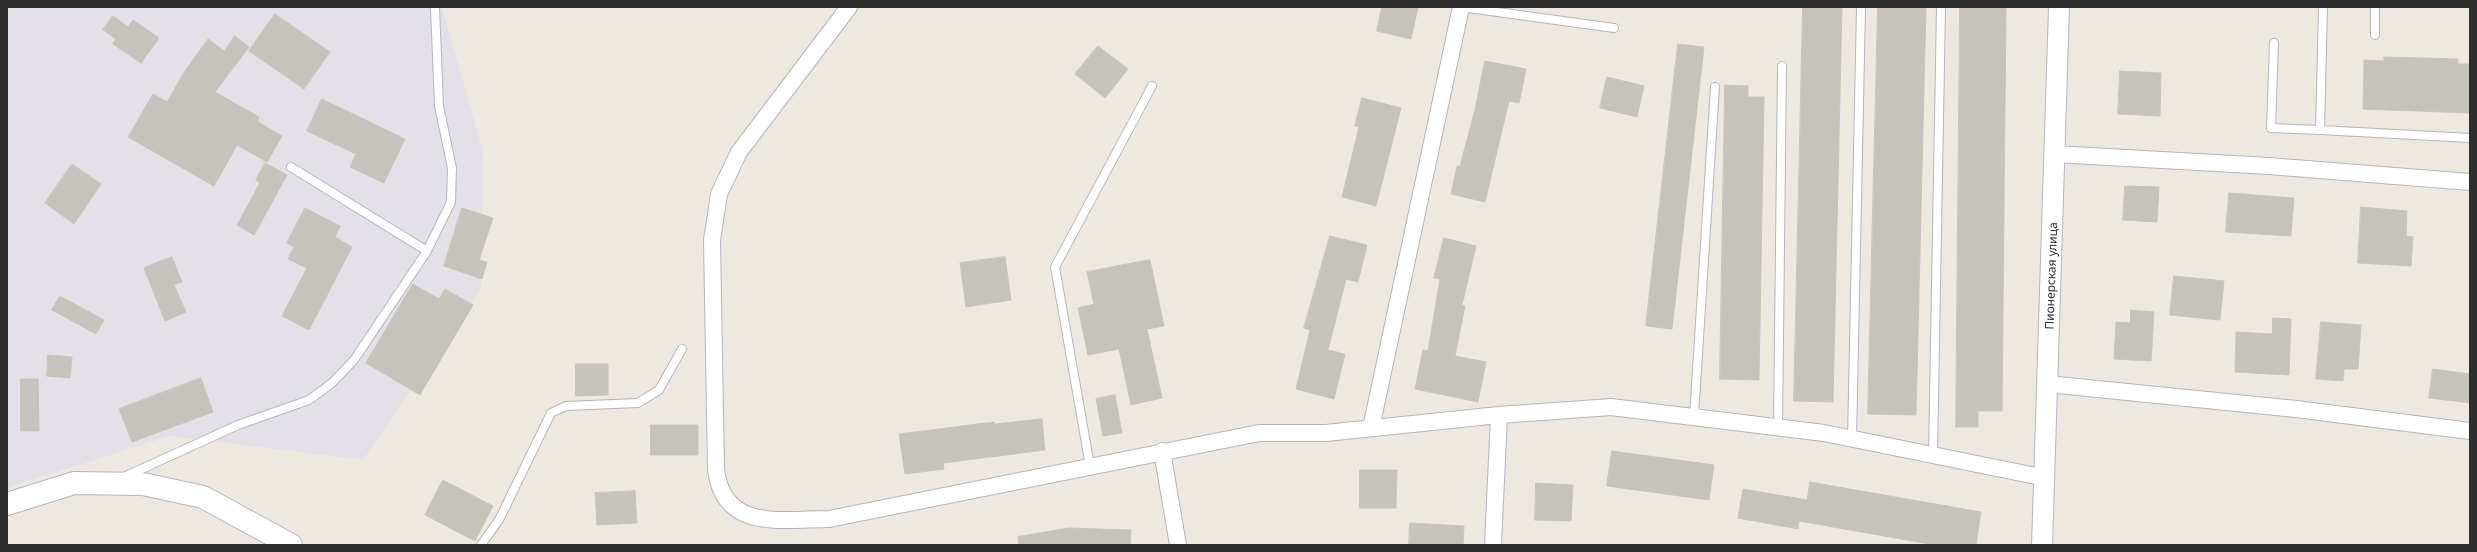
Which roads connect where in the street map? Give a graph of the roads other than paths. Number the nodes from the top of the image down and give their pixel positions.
1 (435, 7) edge
2 (849, 7) edge
3 (1461, 7) edge
4 (1861, 7) edge
5 (1941, 7) edge
6 (2059, 7) edge
7 (2323, 7) edge
8 (2375, 7) edge
9 (1614, 28) dead end
10 (2375, 34) dead end
11 (2274, 44) dead end
12 (1782, 66) dead end
13 (1152, 86) dead end
14 (1715, 87) dead end
15 (2320, 130) junction
16 (2470, 138) edge
17 (2055, 154) junction
18 (291, 167) dead end
19 (2470, 182) edge
20 (427, 251) junction
21 (682, 349) dead end
22 (2048, 384) junction
23 (1499, 415) junction
24 (1694, 417) junction
25 (1778, 427) junction
26 (1371, 428) junction
27 (2470, 431) edge
28 (1852, 439) junction
29 (1162, 451) junction
30 (1933, 455) junction
31 (1090, 466) junction
32 (2046, 478) junction
33 (109, 484) junction
34 (7, 504) edge
35 (291, 545) edge
36 (481, 545) edge
37 (1178, 545) edge
38 (1493, 545) edge
39 (2042, 545) edge

1 - 20 lane
2 - 31 street
3 - 9 lane
3 - 26 street
4 - 28 lane
5 - 30 lane
6 - 17 street, Пионерская улица
7 - 15 lane
8 - 10 lane
11 - 15 lane
12 - 25 lane
13 - 31 lane
14 - 24 lane
15 - 16 lane
17 - 19 street
17 - 22 street, Пионерская улица
18 - 20 lane
20 - 33 lane
21 - 36 lane
22 - 27 street
22 - 32 street, Пионерская улица
23 - 24 street
23 - 26 street
23 - 38 street
24 - 25 street
25 - 28 street
26 - 29 street
28 - 30 street
29 - 31 street
29 - 37 street
30 - 32 street
32 - 39 street, Пионерская улица
33 - 34 main road
33 - 35 main road

